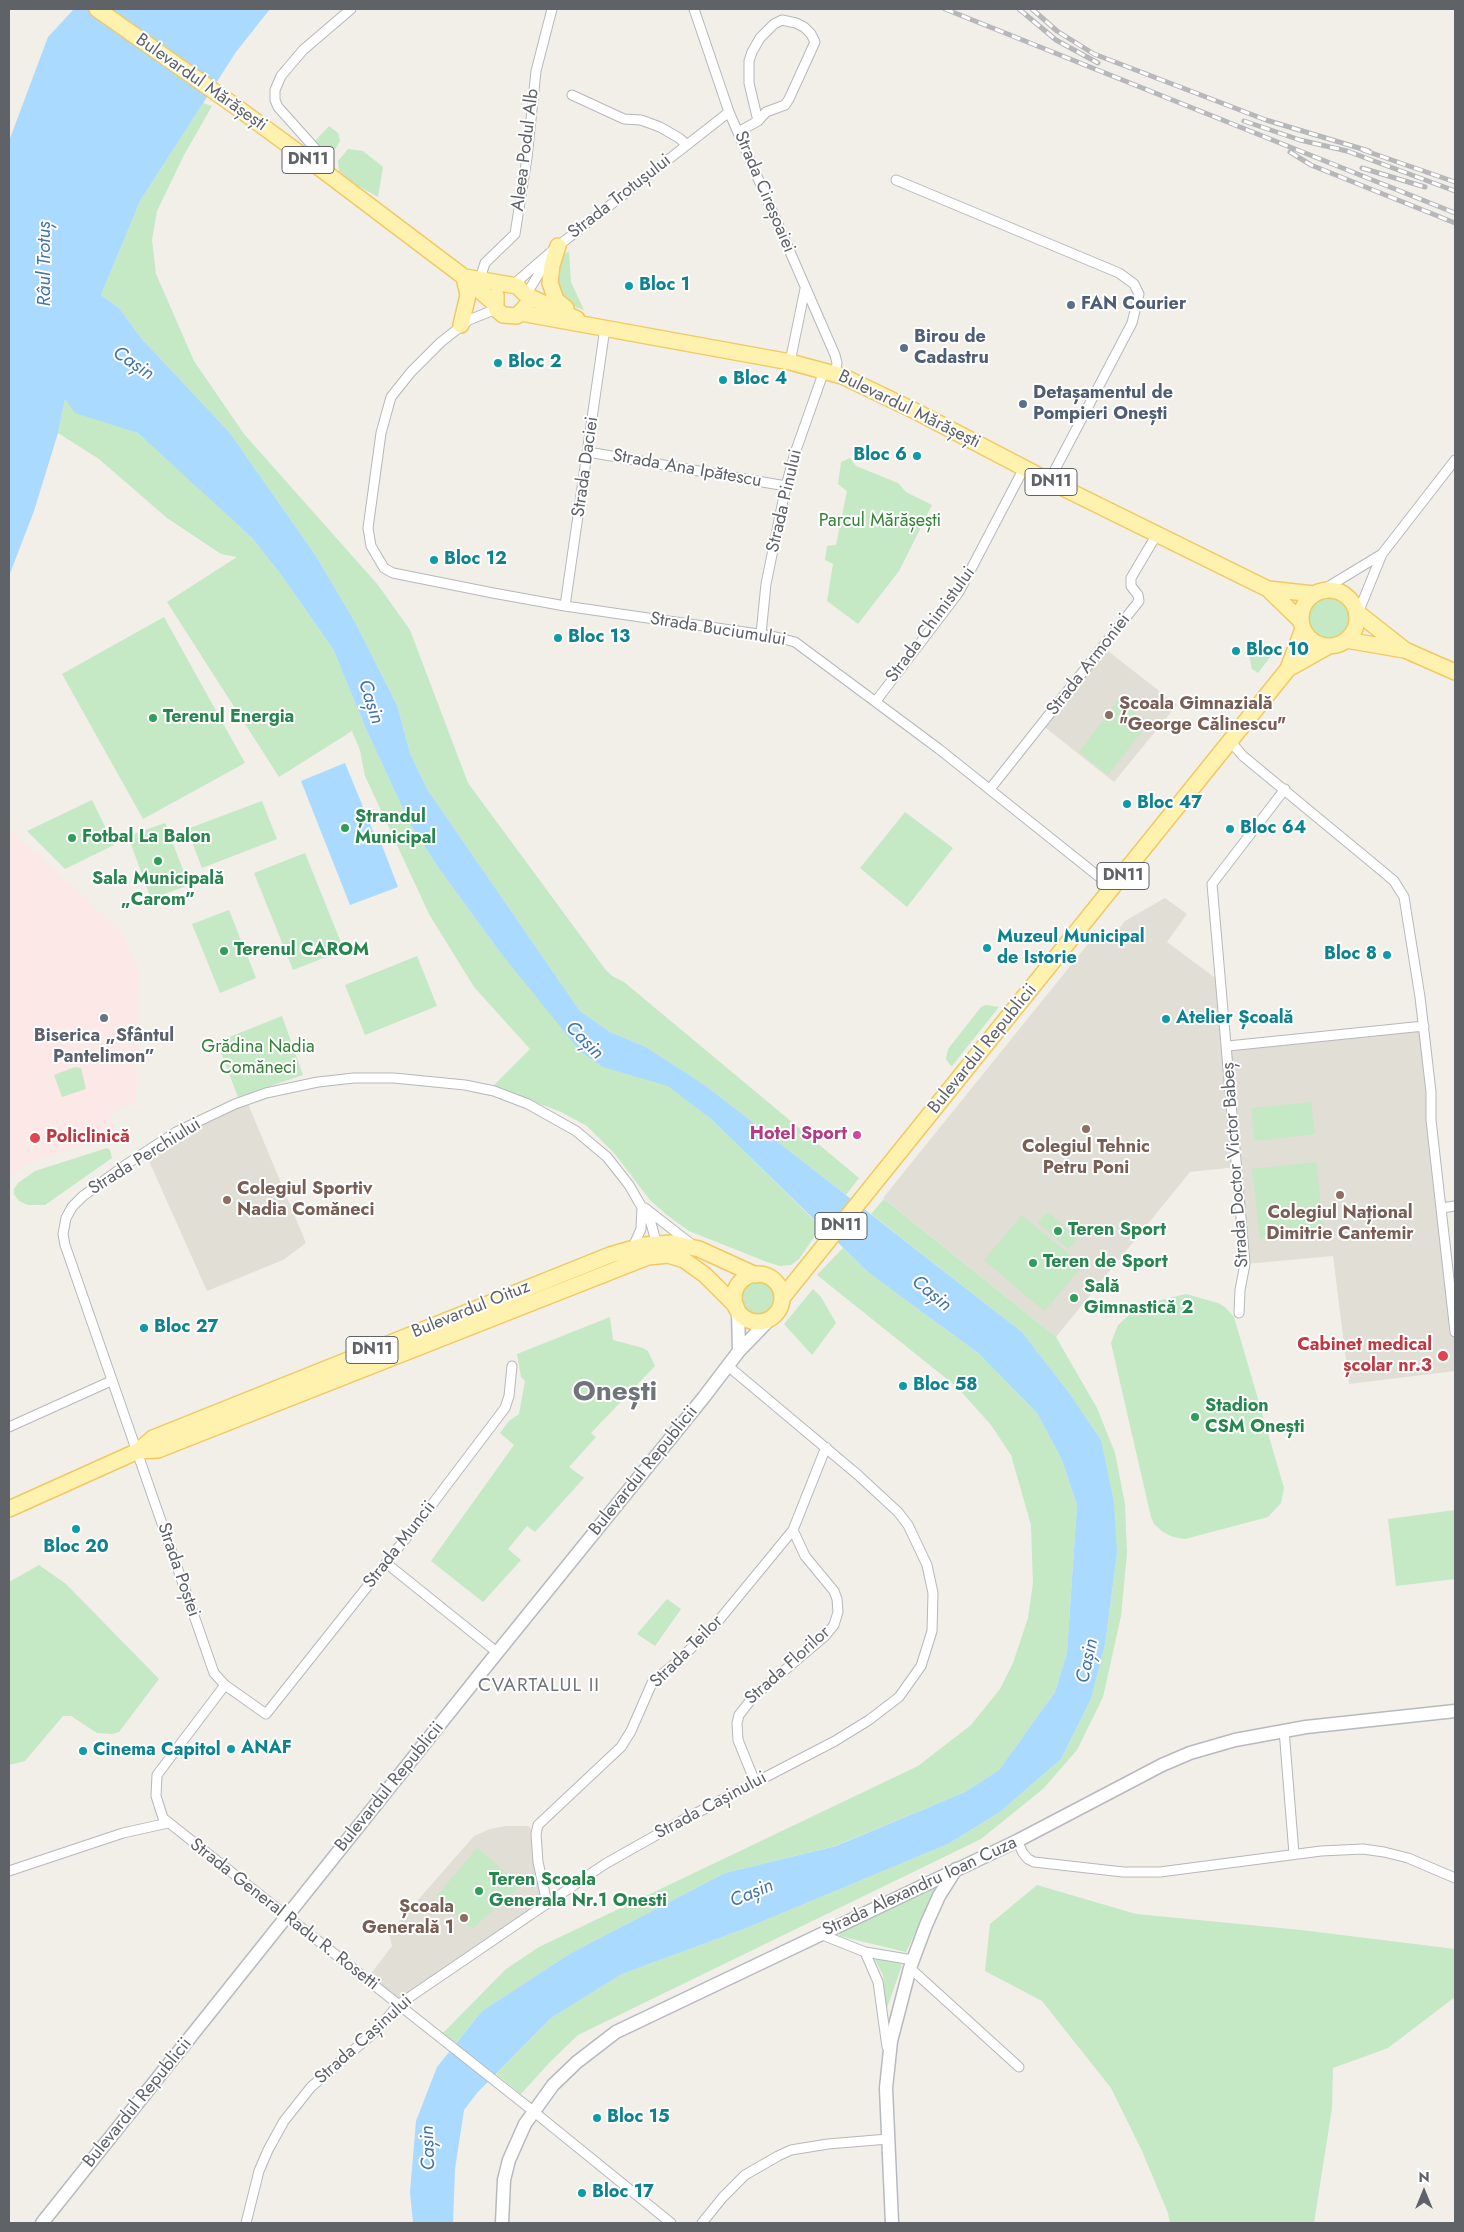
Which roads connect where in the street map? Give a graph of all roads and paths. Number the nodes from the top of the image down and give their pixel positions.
1 (97, 9) edge
2 (351, 9) edge
3 (552, 9) edge
4 (694, 9) edge
5 (572, 95) dead end
6 (729, 112) junction
7 (758, 121) junction
8 (738, 132) junction
9 (687, 145) junction
10 (328, 163) dead end
11 (896, 180) dead end
12 (555, 250) junction
13 (464, 277) junction
14 (480, 279) junction
15 (511, 285) junction
16 (805, 288) junction
17 (526, 295) junction
18 (496, 306) junction
19 (521, 314) junction
20 (461, 325) junction
21 (589, 325) junction
22 (605, 328) junction
23 (790, 362) junction
24 (830, 372) junction
25 (588, 452) junction
26 (1455, 460) edge
27 (1024, 468) junction
28 (1049, 481) junction
29 (786, 486) junction
30 (1157, 534) junction
31 (1382, 554) junction
32 (1268, 589) junction
33 (1318, 592) junction
34 (565, 606) junction
35 (1358, 614) junction
36 (1302, 625) junction
37 (761, 634) junction
38 (1346, 640) junction
39 (1329, 646) junction
40 (1405, 650) junction
41 (1288, 669) junction
42 (1455, 672) edge
43 (876, 701) junction
44 (1230, 741) junction
45 (990, 789) junction
46 (1285, 789) junction
47 (1113, 888) junction
48 (1424, 1026) junction
49 (1228, 1046) junction
50 (641, 1204) junction
51 (1455, 1206) edge
52 (1442, 1208) junction
53 (632, 1248) junction
54 (658, 1249) junction
55 (699, 1249) junction
56 (610, 1255) junction
57 (810, 1264) junction
58 (614, 1270) junction
59 (762, 1276) junction
60 (782, 1298) junction
61 (737, 1308) junction
62 (1239, 1313) dead end
63 (770, 1319) junction
64 (1455, 1332) edge
65 (435, 1333) junction
66 (739, 1351) junction
67 (512, 1366) dead end
68 (728, 1366) junction
69 (111, 1381) junction
70 (9, 1427) edge
71 (826, 1447) junction
72 (138, 1451) junction
73 (9, 1509) edge
74 (793, 1530) junction
75 (386, 1563) junction
76 (498, 1653) junction
77 (225, 1685) junction
78 (1455, 1711) edge
79 (266, 1714) joint
80 (1284, 1730) junction
81 (755, 1782) junction
82 (168, 1823) junction
83 (1017, 1840) junction
84 (1294, 1854) junction
85 (956, 1869) junction
86 (9, 1871) edge
87 (1455, 1878) edge
88 (547, 1903) junction
89 (286, 1917) junction
90 (820, 1934) junction
91 (865, 1952) junction
92 (912, 1964) junction
93 (398, 2005) junction
94 (888, 2054) junction
95 (1019, 2067) dead end
96 (533, 2111) junction
97 (888, 2139) junction
98 (42, 2223) edge
99 (246, 2223) edge
100 (502, 2223) edge
101 (671, 2223) edge
102 (702, 2223) edge
103 (892, 2223) edge

1 - 13 main road, Bulevardul Mărășești / DN11
2 - 10 street
3 - 14 street, Aleea Podul Alb
4 - 6 street, Strada Cireșoaiei
5 - 9 street
6 - 8 street, Strada Cireșoaiei
6 - 9 street, Strada Trotușului
7 - 7 street
7 - 8 street
8 - 16 street, Strada Cireșoaiei
9 - 12 street, Strada Trotușului
11 - 28 street
12 - 15 street, Strada Trotușului
12 - 17 street
12 - 22 main road
13 - 14 main road, DN11
13 - 18 main road, Bulevardul Mărășești / DN11
13 - 20 main road
14 - 15 main road, DN11
15 - 17 main road, DN11
15 - 18 main road
16 - 23 street
16 - 24 street, Strada Cireșoaiei
17 - 19 main road
17 - 21 main road, DN11
18 - 19 main road, DN11
18 - 20 street
19 - 21 main road, Bulevardul Mărășești / DN11
20 - 34 street, Strada Buciumului
21 - 22 main road, Bulevardul Mărășești / DN11
22 - 23 main road, Bulevardul Mărășești / DN11
22 - 25 street, Strada Daciei
23 - 24 main road, Bulevardul Mărășești / DN11
24 - 27 main road, Bulevardul Mărășești / DN11
24 - 29 street, Strada Pinului
25 - 29 street, Strada Ana Ipătescu
25 - 34 street, Strada Daciei
26 - 31 street
27 - 28 main road, Bulevardul Mărășești / DN11
27 - 43 street, Strada Chimistului
28 - 30 main road, Bulevardul Mărășești / DN11
29 - 37 street, Strada Pinului
30 - 32 main road, Bulevardul Mărășești / DN11
30 - 45 street, Strada Armoniei
31 - 33 street
31 - 35 street
32 - 33 main road, Bulevardul Mărășești / DN11
32 - 36 main road, Bulevardul Mărășești / DN11
33 - 35 main road, DN11
33 - 36 main road, DN11
34 - 37 street, Strada Buciumului
35 - 38 main road
35 - 40 main road
36 - 39 main road, DN11
36 - 41 main road, DN11
37 - 43 street, Strada Buciumului
38 - 39 main road, DN11
38 - 40 main road
39 - 41 main road, DN11
40 - 42 main road
41 - 44 main road, Bulevardul Republicii / DN11
43 - 45 street, Strada Buciumului
44 - 46 street
44 - 47 main road, Bulevardul Republicii / DN11
45 - 47 street, Strada Buciumului
46 - 48 street
46 - 49 street, Strada Doctor Victor Babeș
47 - 57 main road, Bulevardul Republicii / DN11
48 - 49 street, Strada Doctor Victor Babeș
48 - 52 street
49 - 62 street, Strada Doctor Victor Babeș
50 - 53 street
50 - 54 street, Strada Perchiului
50 - 55 street, Strada Perchiului
50 - 69 street, Strada Perchiului
51 - 52 street
52 - 64 street
53 - 54 main road, Bulevardul Oituz / DN11
53 - 56 main road, Bulevardul Oituz / DN11
54 - 55 main road, Bulevardul Oituz / DN11
54 - 58 main road, Bulevardul Oituz / DN11
54 - 61 main road, Bulevardul Oituz / DN11
55 - 59 main road, Bulevardul Oituz / DN11
56 - 58 main road
56 - 65 main road, Bulevardul Oituz / DN11
57 - 59 main road, Bulevardul Republicii / DN11
57 - 60 main road, Bulevardul Republicii / DN11
58 - 65 main road, Bulevardul Oituz / DN11
59 - 60 main road
59 - 61 main road, DN11
60 - 63 main road, DN11
61 - 63 main road, DN11
61 - 66 main road
63 - 66 main road, Bulevardul Republicii
65 - 72 main road, Bulevardul Oituz / DN11
66 - 68 main road, Bulevardul Republicii
67 - 75 street, Strada Muncii
68 - 71 street, Strada Cașinului
68 - 76 main road, Bulevardul Republicii
69 - 70 street
69 - 72 street, Strada Perchiului
71 - 74 street, Strada Teilor
71 - 81 street, Strada Cașinului
72 - 73 main road, Bulevardul Oituz / DN11
72 - 77 street, Strada Poștei
74 - 81 street, Strada Florilor
74 - 88 street, Strada Teilor
75 - 76 street
75 - 79 street, Strada Muncii
76 - 89 main road, Bulevardul Republicii
77 - 79 street, Strada Poștei
77 - 82 street
78 - 80 main road, Strada Alexandru Ioan Cuza
80 - 83 main road, Strada Alexandru Ioan Cuza
80 - 84 street
81 - 88 street, Strada Cașinului
82 - 86 street
82 - 89 street, Strada General Radu R. Rosetti
83 - 84 street
83 - 85 main road, Strada Alexandru Ioan Cuza
84 - 87 street
85 - 90 main road, Strada Alexandru Ioan Cuza
85 - 92 main road
88 - 93 street, Strada Cașinului
89 - 93 street, Strada General Radu R. Rosetti
89 - 98 main road, Bulevardul Republicii
90 - 91 street
90 - 96 main road, Strada Alexandru Ioan Cuza
91 - 92 street
91 - 94 street
92 - 94 main road
92 - 95 street
93 - 96 street, Strada General Radu R. Rosetti
93 - 99 street, Strada Cașinului
94 - 97 main road
96 - 100 main road, Strada Alexandru Ioan Cuza
96 - 101 street, Strada General Radu R. Rosetti
97 - 102 street
97 - 103 main road

